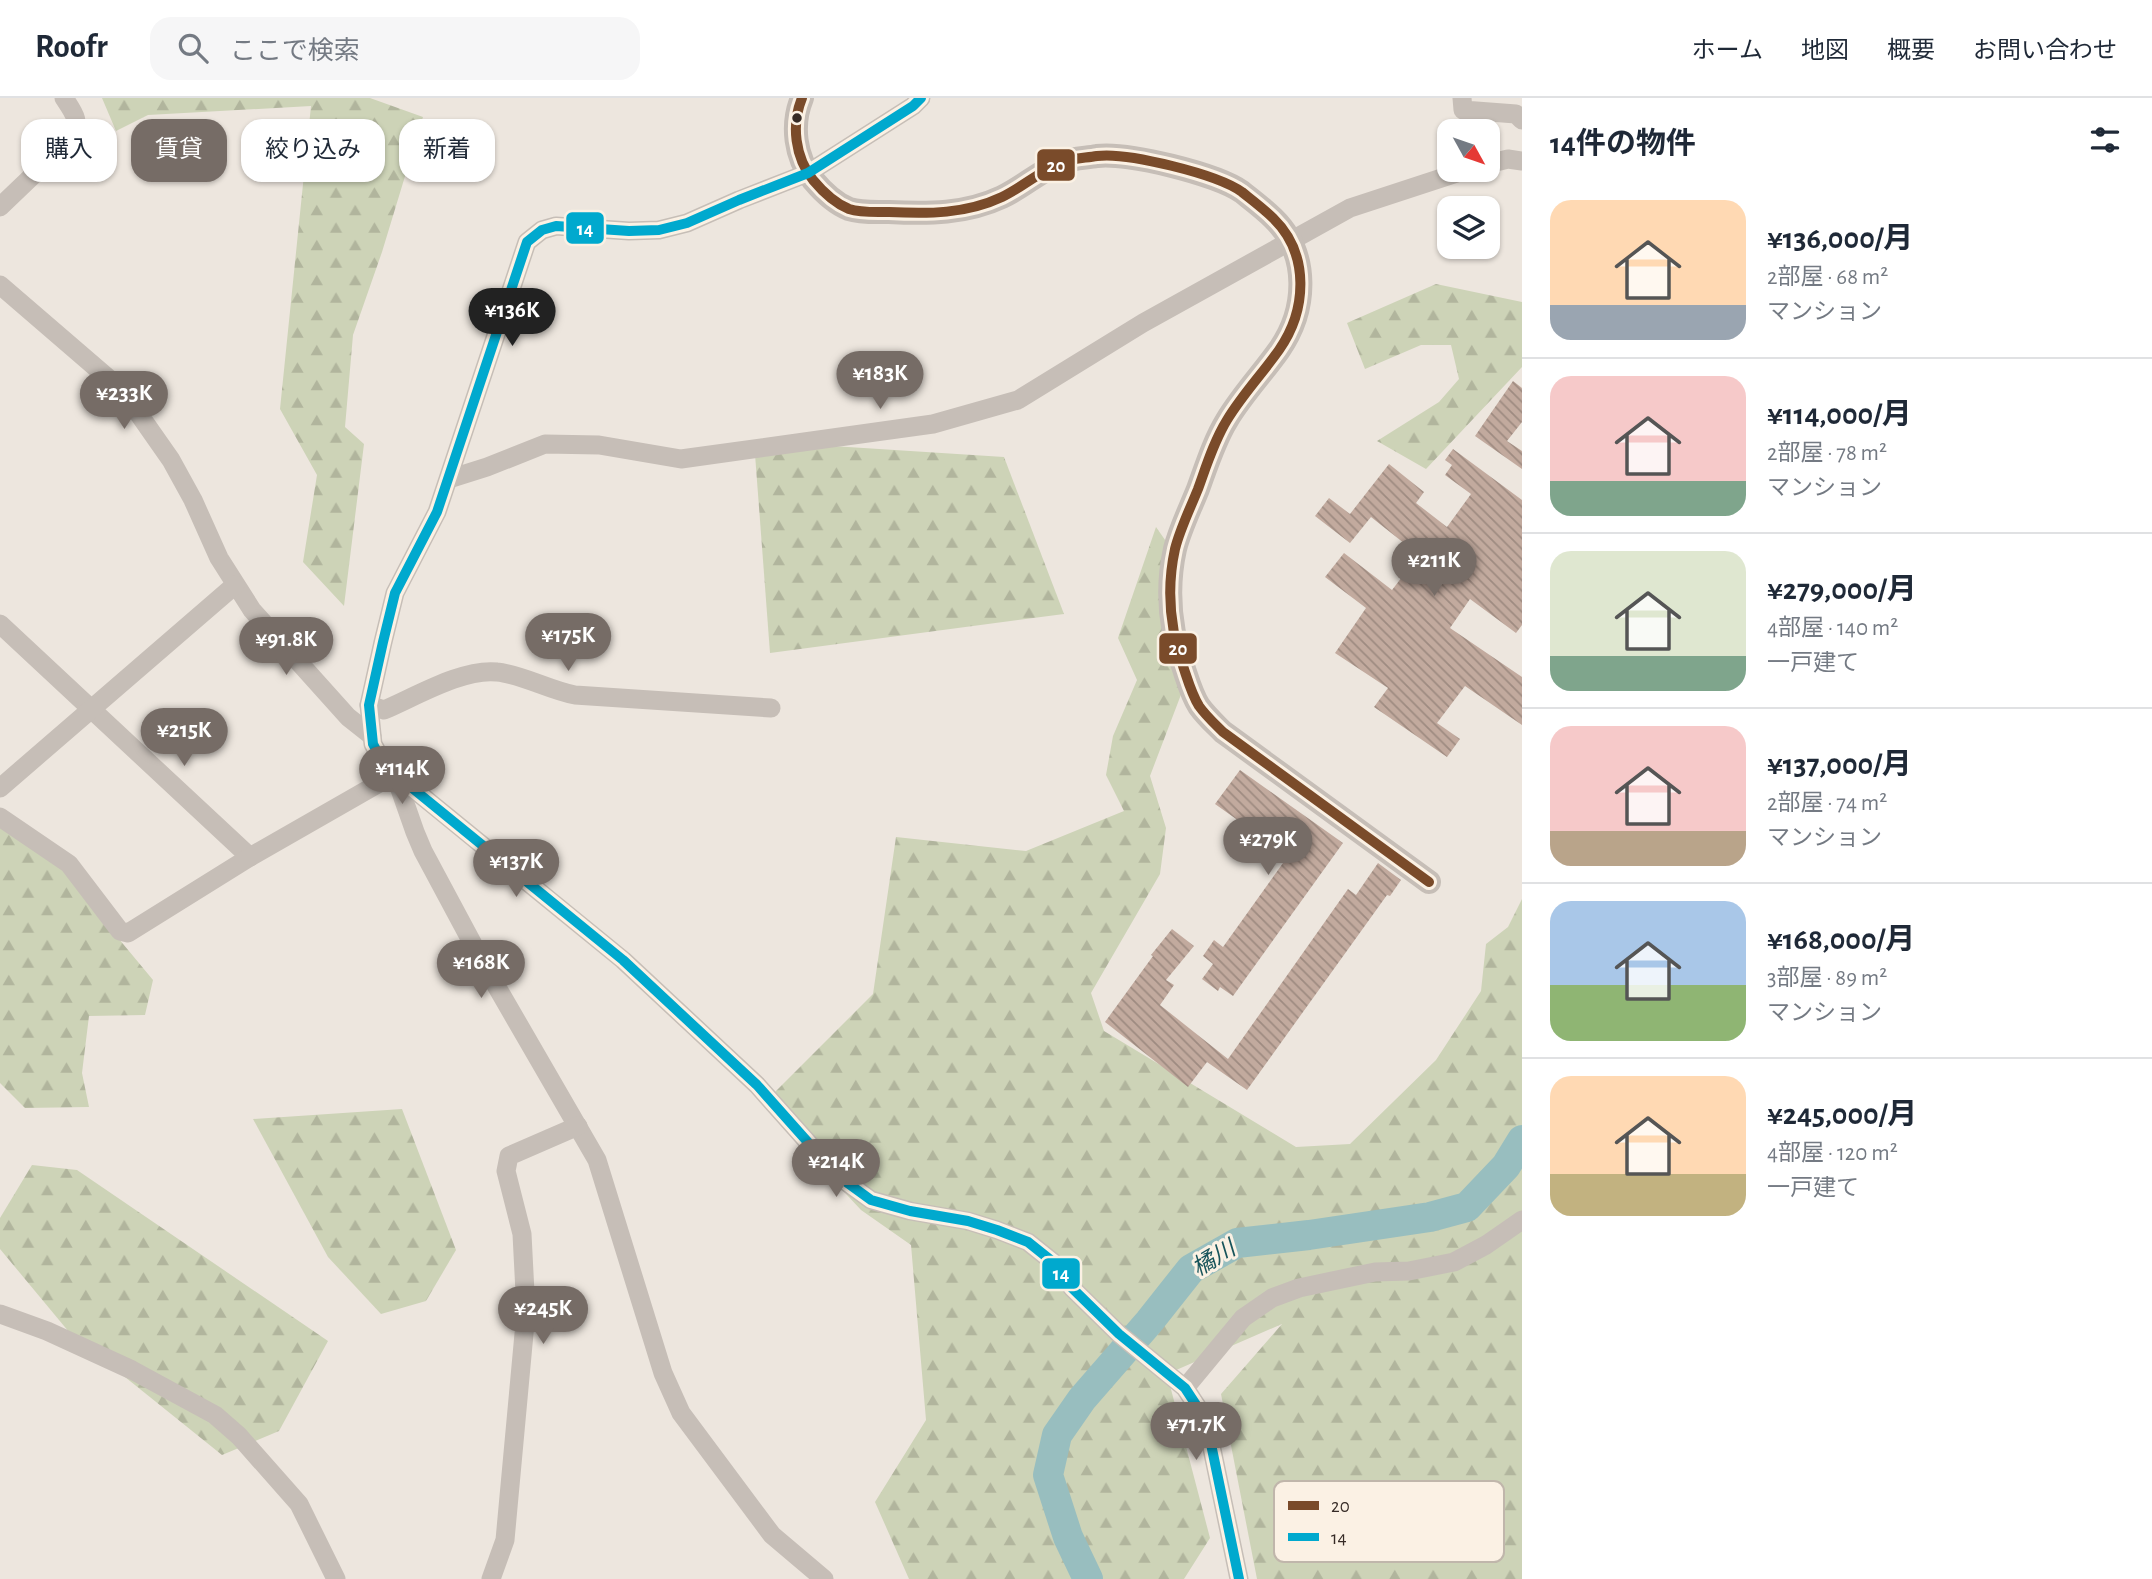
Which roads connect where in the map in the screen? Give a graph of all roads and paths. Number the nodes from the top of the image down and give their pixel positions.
1 (64, 98) edge
2 (802, 98) edge
3 (921, 98) edge
4 (1462, 98) edge
5 (1522, 120) edge
6 (1500, 161) edge
7 (1522, 161) edge
8 (808, 173) junction
9 (1437, 180) edge
10 (0, 207) edge
11 (1290, 241) junction
12 (0, 285) edge
13 (449, 479) junction
14 (235, 585) junction
15 (0, 624) edge
16 (369, 705) junction
17 (91, 708) junction
18 (771, 708) dead end
19 (372, 737) junction
20 (394, 774) junction
21 (0, 788) edge
22 (0, 817) edge
23 (250, 857) junction
24 (1429, 882) dead end
25 (578, 1126) junction
26 (1522, 1220) edge
27 (0, 1314) edge
28 (1185, 1388) junction
29 (336, 1579) edge
30 (491, 1579) edge
31 (824, 1579) edge
32 (1239, 1579) edge

1 - 10 street
2 - 8 street
3 - 8 street
4 - 5 street
6 - 7 street
8 - 11 street
8 - 13 street
9 - 11 street
11 - 13 street
11 - 24 street
12 - 14 street
13 - 16 street
14 - 17 street
14 - 19 street
15 - 17 street
16 - 18 street
16 - 19 street
17 - 21 street
17 - 23 street
19 - 20 street
20 - 23 street
20 - 25 street
20 - 28 street
22 - 23 street
25 - 30 street
25 - 31 street
26 - 28 street
27 - 29 street
28 - 32 street

